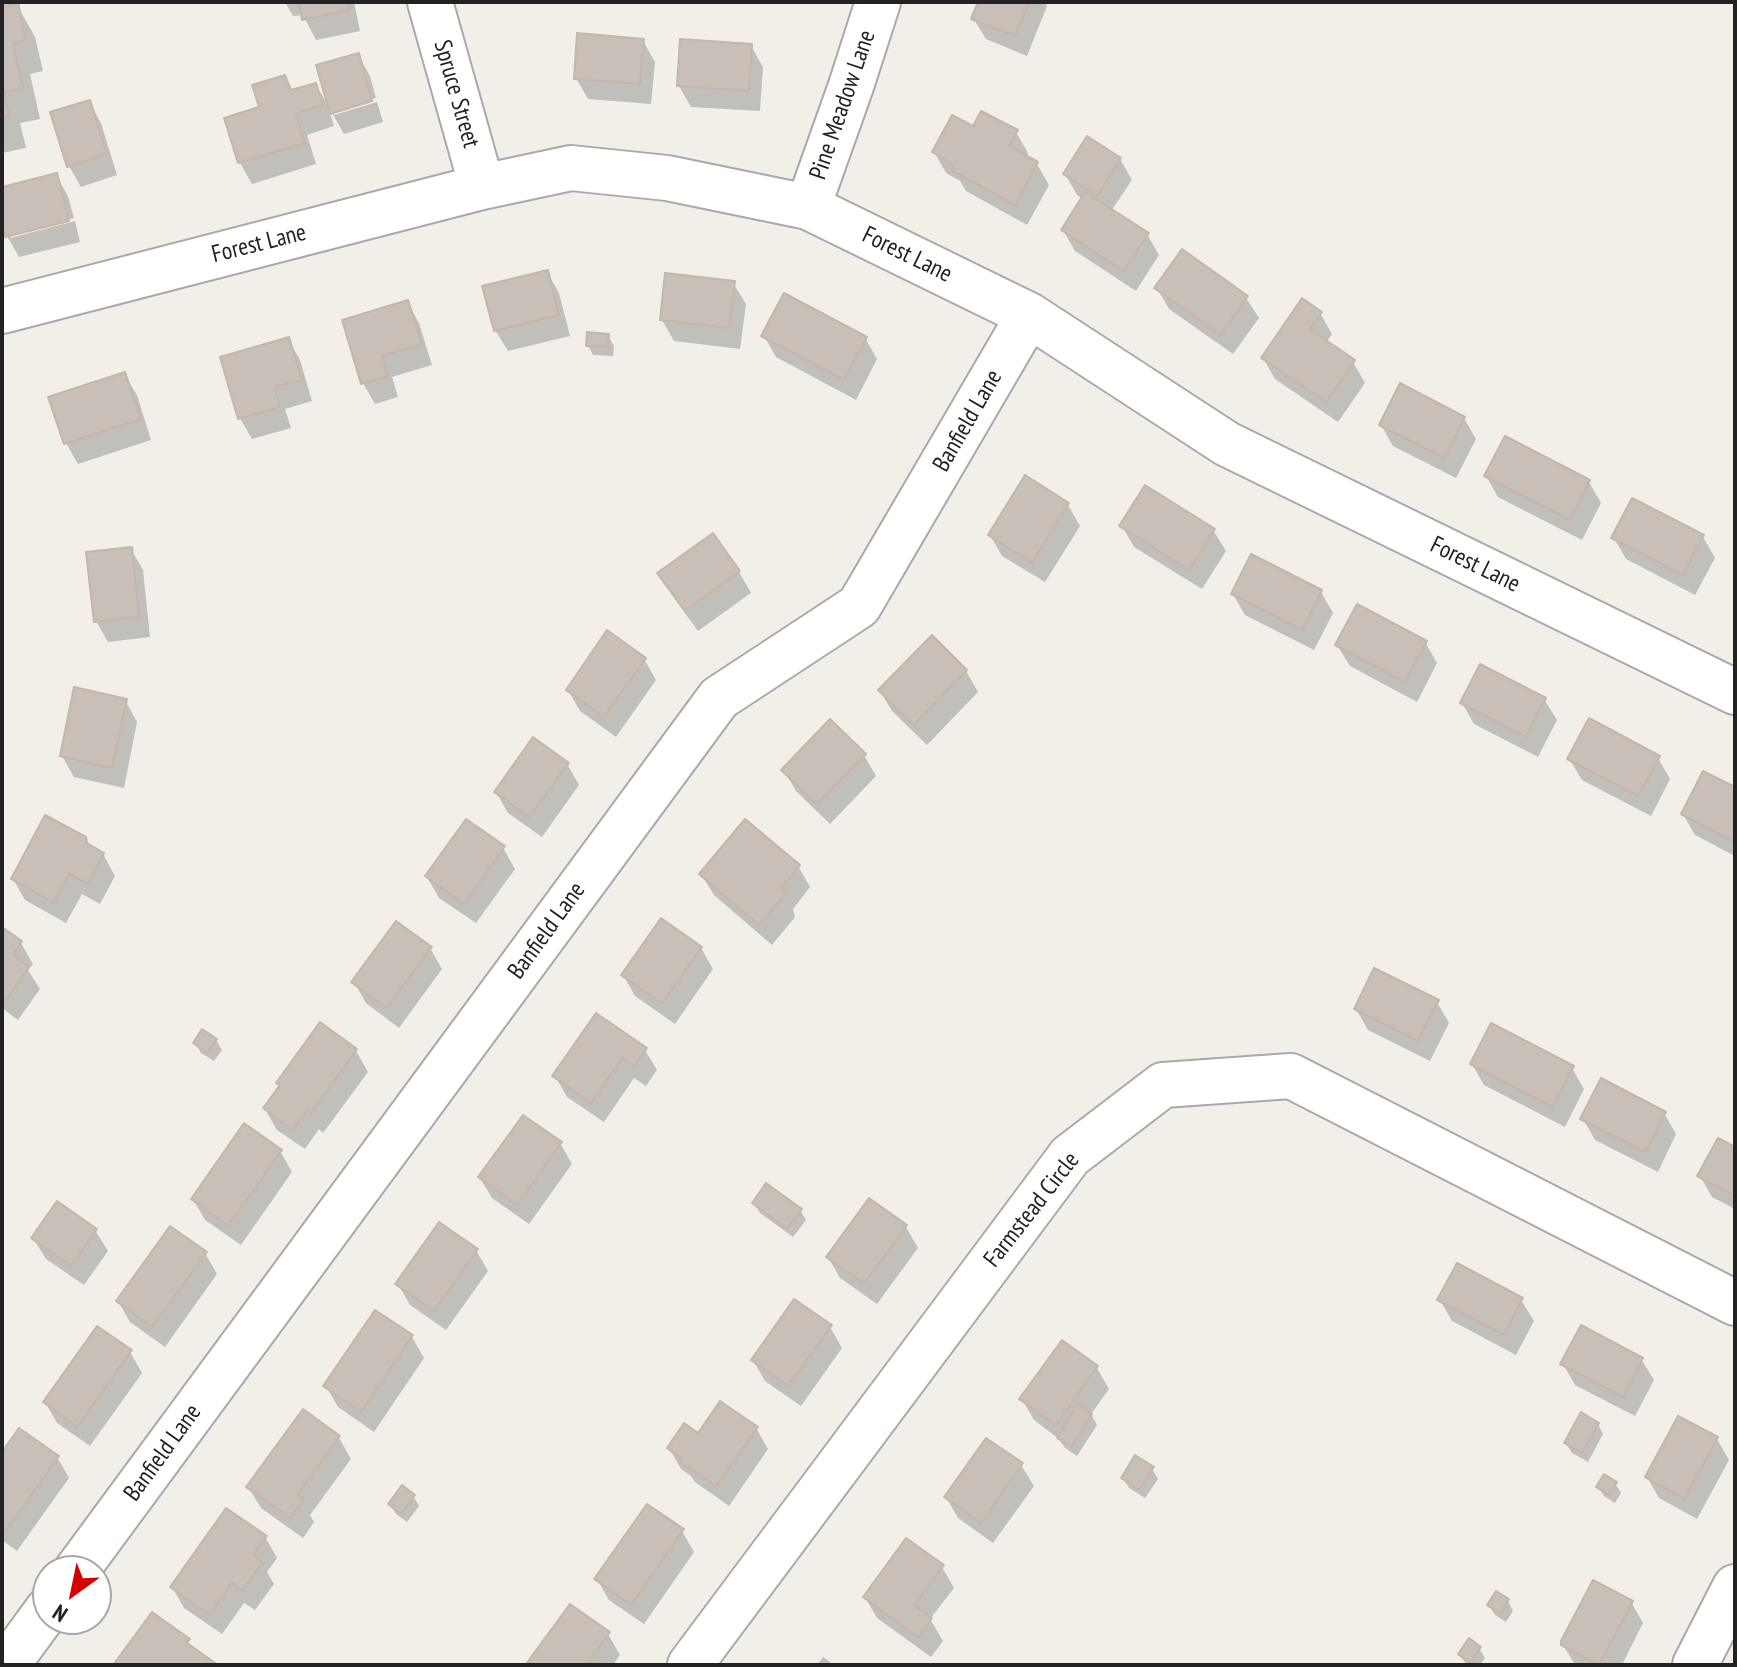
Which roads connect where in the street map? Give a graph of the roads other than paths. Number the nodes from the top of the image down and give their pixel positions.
1 (430, 2) edge
2 (878, 2) edge
3 (482, 187) junction
4 (808, 207) junction
5 (2, 311) edge
6 (1029, 315) junction
7 (1735, 692) edge
8 (1735, 1303) edge
9 (88, 1555) edge
10 (1735, 1587) edge
11 (32, 1631) edge
12 (7, 1665) edge
13 (690, 1665) edge
14 (1695, 1665) edge

1 - 3 street, Spruce Street
2 - 4 street, Pine Meadow Lane
3 - 4 street, Forest Lane
3 - 5 street, Forest Lane
4 - 6 street, Forest Lane
6 - 7 street, Forest Lane
6 - 9 street, Banfield Lane
8 - 13 street, Farmstead Circle
10 - 14 street
11 - 12 street

